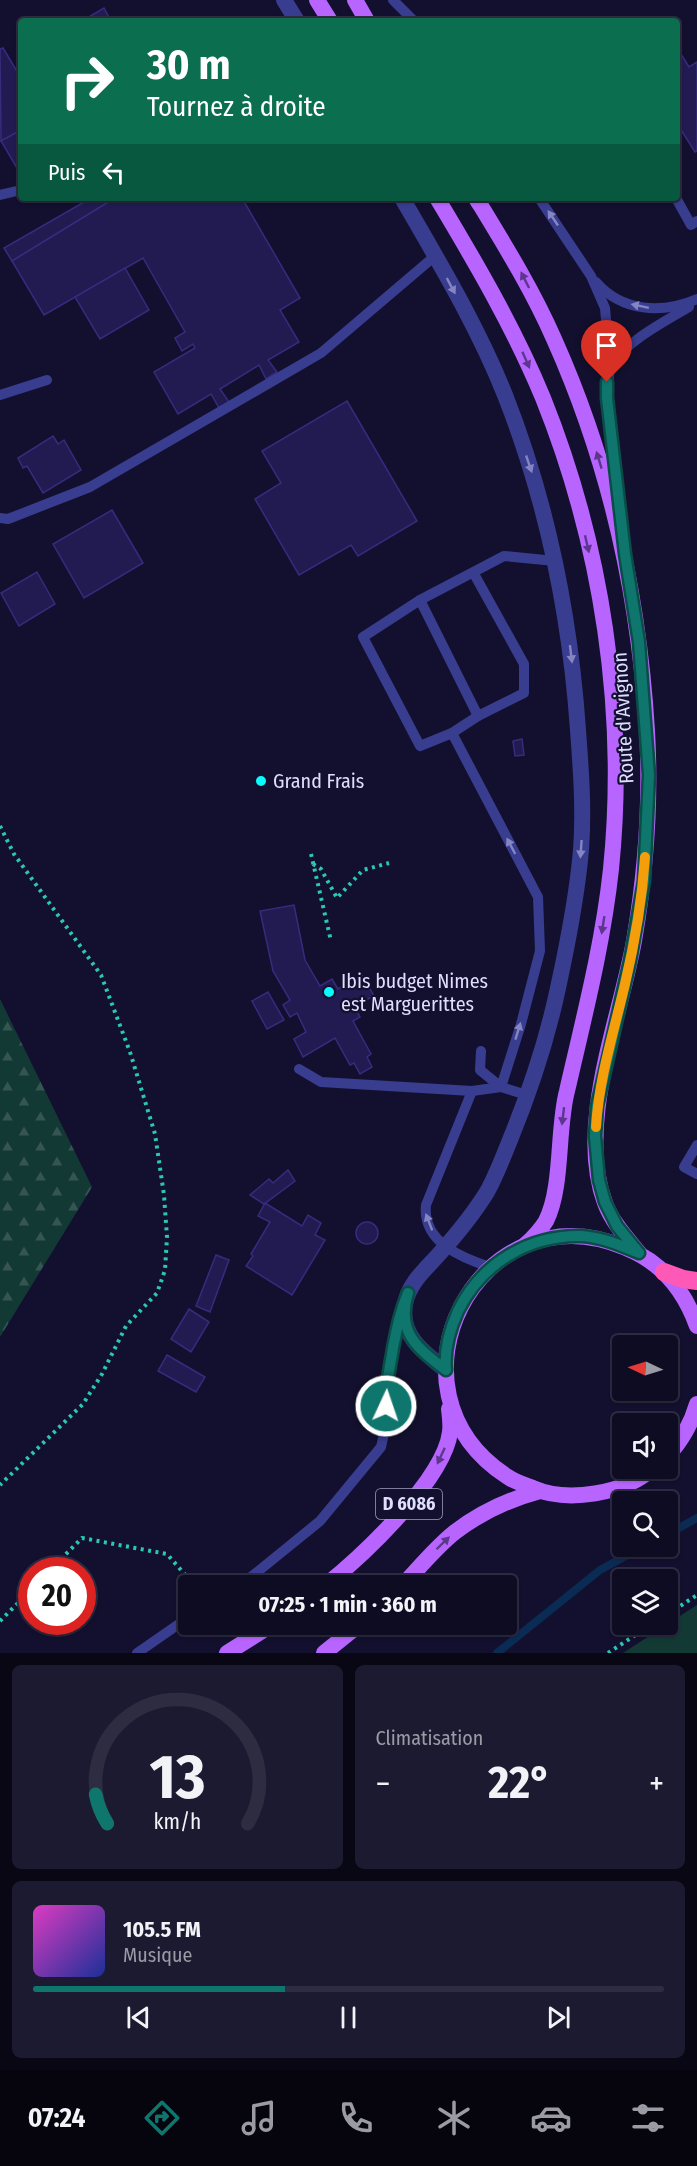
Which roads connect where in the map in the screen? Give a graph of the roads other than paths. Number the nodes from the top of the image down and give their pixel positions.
1 (284, 0) edge
2 (317, 0) edge
3 (355, 0) edge
4 (393, 0) edge
5 (295, 18) edge
6 (328, 18) edge
7 (365, 18) edge
8 (411, 18) edge
9 (18, 191) edge
10 (0, 195) edge
11 (404, 201) edge
12 (439, 201) edge
13 (478, 201) edge
14 (541, 201) edge
15 (678, 201) edge
16 (697, 221) edge
17 (435, 256) junction
18 (591, 276) junction
19 (697, 300) edge
20 (610, 365) junction
21 (47, 381) dead end
22 (0, 395) edge
23 (0, 518) edge
24 (625, 554) junction
25 (555, 561) junction
26 (473, 572) junction
27 (420, 600) junction
28 (478, 716) junction
29 (452, 733) junction
30 (481, 1051) dead end
31 (299, 1069) dead end
32 (501, 1087) junction
33 (472, 1091) junction
34 (526, 1095) junction
35 (697, 1145) edge
36 (697, 1174) edge
37 (446, 1246) junction
38 (524, 1246) junction
39 (639, 1253) junction
40 (490, 1267) junction
41 (664, 1272) junction
42 (697, 1281) edge
43 (408, 1293) junction
44 (697, 1326) edge
45 (446, 1370) junction
46 (449, 1399) junction
47 (697, 1404) edge
48 (678, 1443) edge
49 (635, 1479) edge
50 (540, 1491) junction
51 (254, 1575) edge
52 (338, 1575) edge
53 (413, 1575) edge
54 (178, 1624) edge
55 (256, 1635) edge
56 (346, 1635) edge
57 (137, 1653) edge
58 (227, 1653) edge
59 (324, 1653) edge

1 - 5 street
2 - 6 main road
3 - 7 main road
4 - 8 lane
9 - 10 lane
11 - 17 street
12 -> 38 main road, Route d'Avignon
24 -> 13 main road, Route d'Avignon
18 -> 14 lane
15 - 16 lane
17 - 23 lane
17 -> 25 street
19 -> 18 lane
18 - 20 lane
19 - 20 lane
20 - 24 lane
21 - 22 lane
24 - 39 main road, Route d'Avignon
25 - 26 lane
25 -> 34 street
26 - 27 lane
26 - 28 lane
27 - 28 lane
27 - 29 lane
28 - 29 lane
32 -> 29 lane
30 - 32 lane
31 - 33 lane
32 - 33 lane
32 - 34 lane
37 -> 33 lane
34 - 37 street
35 - 36 lane
37 - 40 lane
37 - 43 street
38 - 39 main road
38 - 40 main road
39 - 41 main road
40 - 45 main road
41 - 42 highway
41 - 44 main road
43 - 45 street
43 - 51 lane
45 - 46 main road
46 - 50 main road
46 -> 52 main road, D 6086
47 - 48 main road
49 - 50 main road
53 -> 50 main road, D 6086
54 - 57 lane
55 - 58 main road
56 - 59 main road

